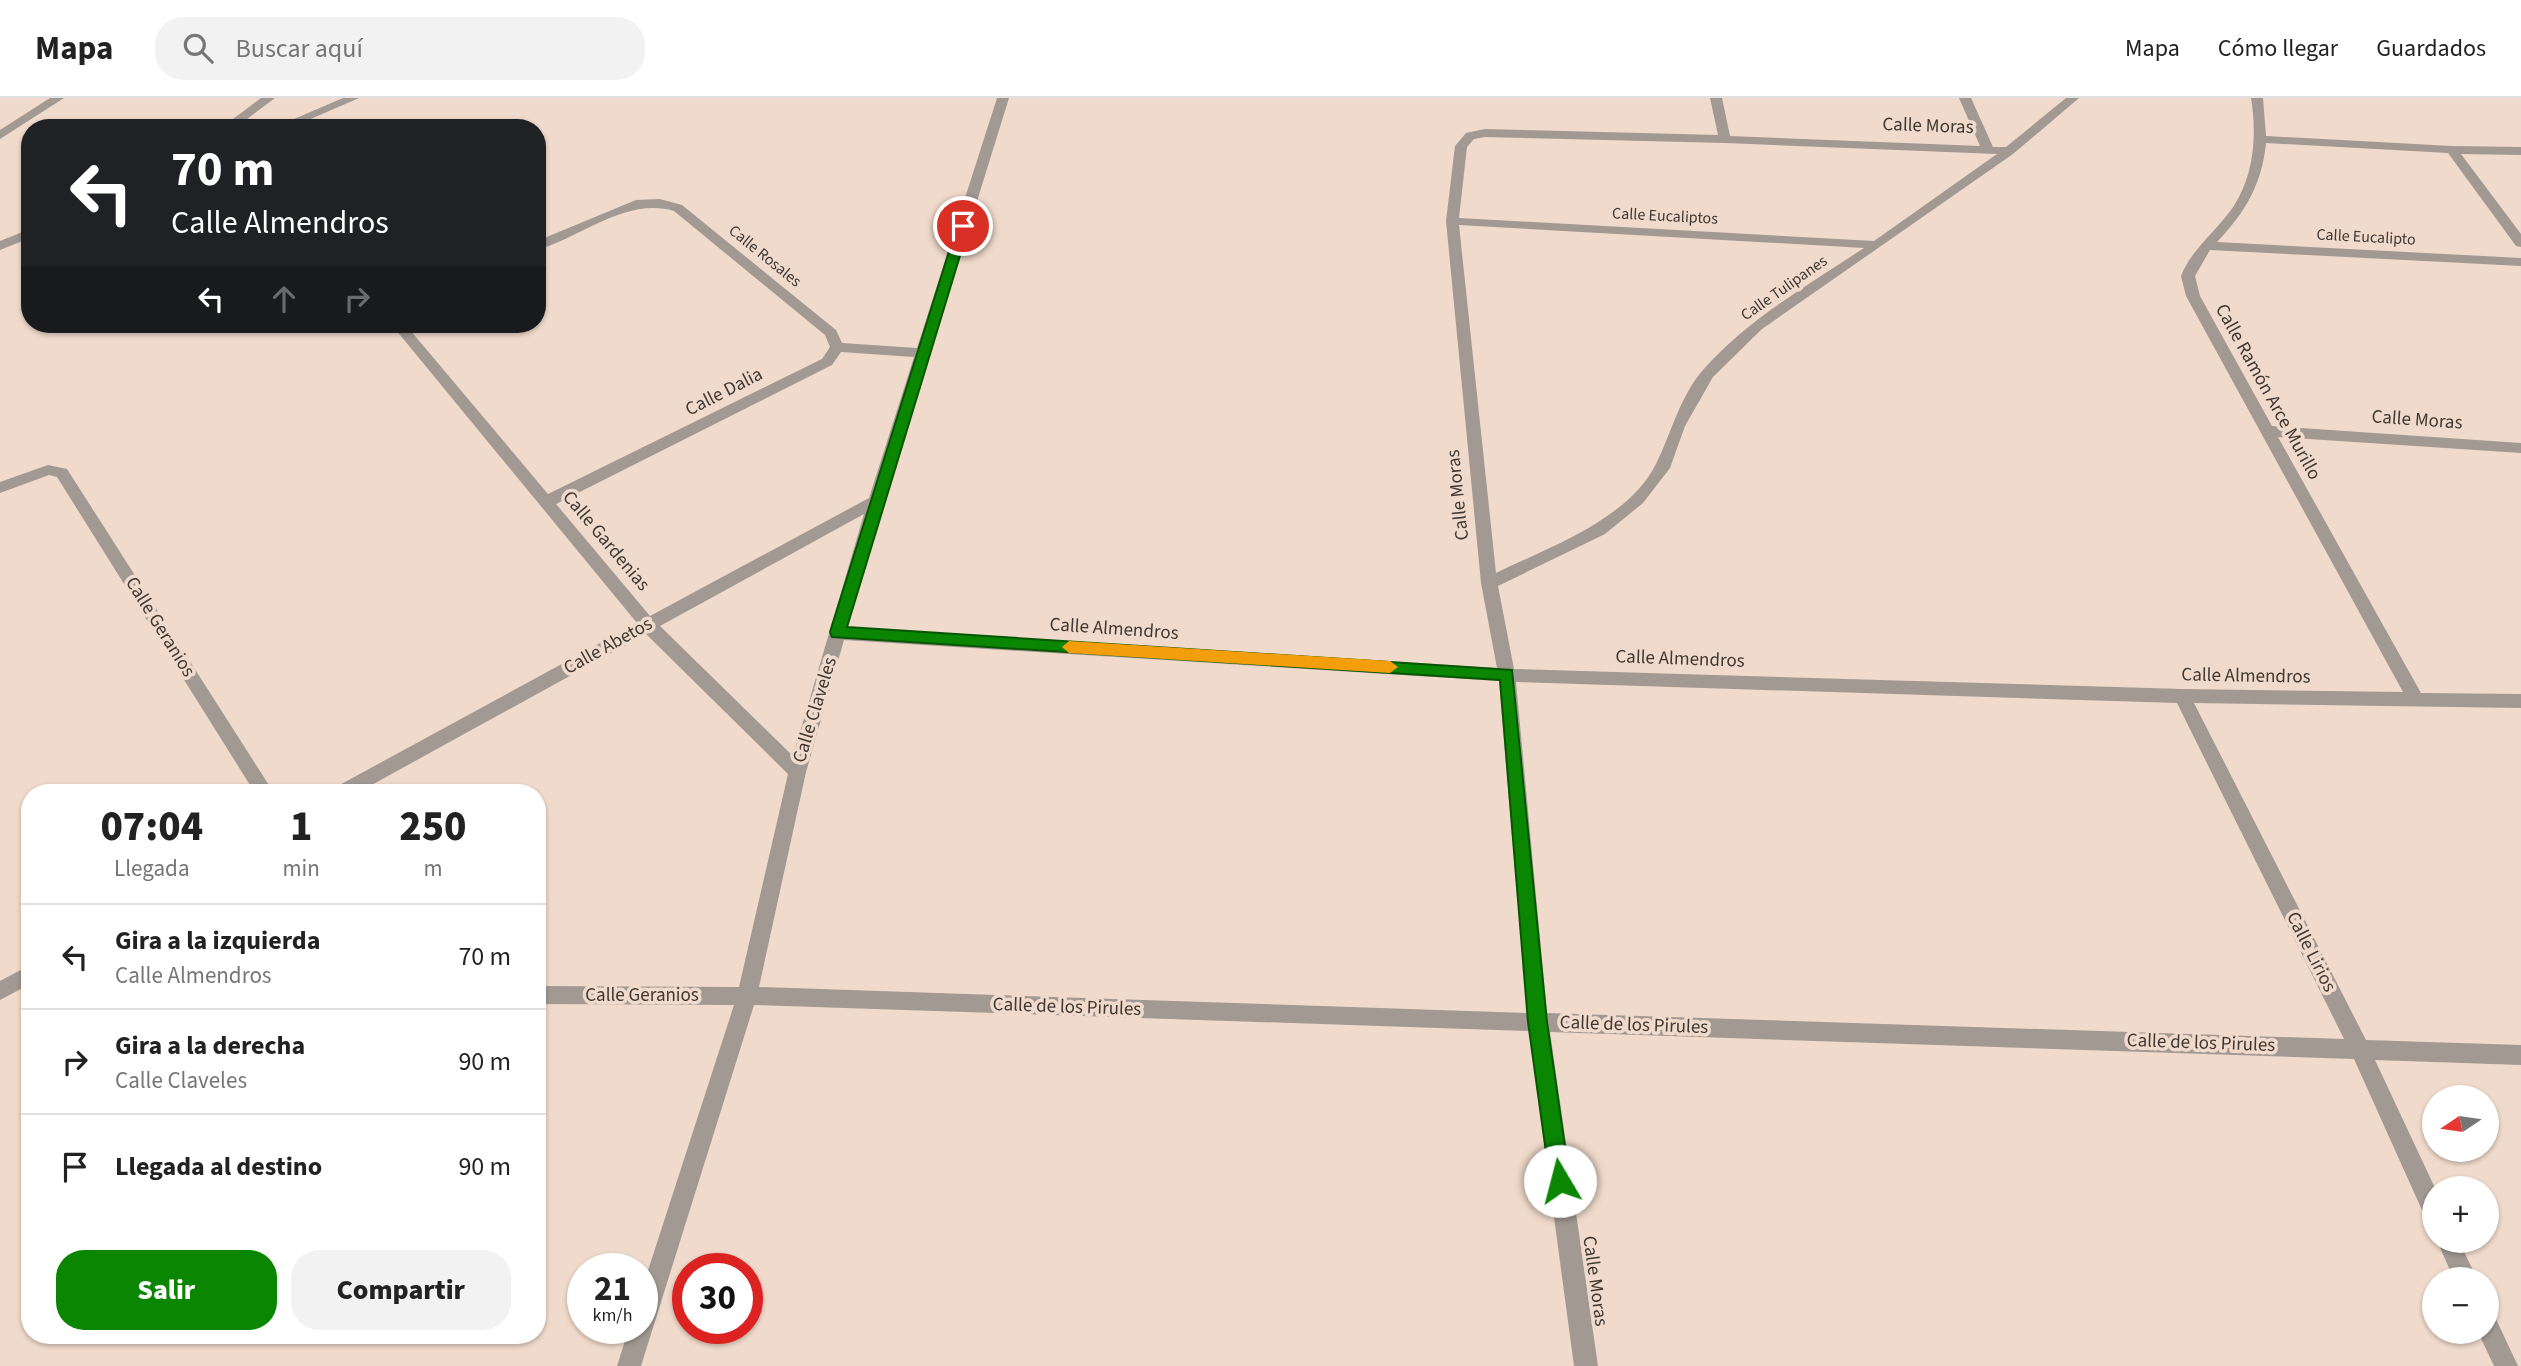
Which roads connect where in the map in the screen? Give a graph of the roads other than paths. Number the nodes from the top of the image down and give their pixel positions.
1 (58, 98) edge
2 (269, 98) edge
3 (353, 98) edge
4 (1003, 98) edge
5 (1716, 98) edge
6 (1965, 98) edge
7 (2073, 98) edge
8 (2258, 98) edge
9 (25, 119) edge
10 (240, 119) edge
11 (301, 119) edge
12 (21, 122) edge
13 (0, 135) edge
14 (1725, 139) junction
15 (2262, 139) junction
16 (1988, 150) junction
17 (2452, 150) junction
18 (2009, 151) junction
19 (2521, 151) edge
20 (1452, 221) junction
21 (21, 237) edge
22 (546, 242) edge
23 (2521, 243) edge
24 (1877, 245) junction
25 (0, 246) edge
26 (2209, 247) junction
27 (2521, 262) edge
28 (405, 333) edge
29 (837, 347) junction
30 (923, 353) junction
31 (2268, 431) junction
32 (2521, 448) edge
33 (0, 488) edge
34 (876, 501) junction
35 (546, 502) junction
36 (1489, 583) junction
37 (648, 625) junction
38 (838, 632) junction
39 (1507, 675) junction
40 (2182, 696) junction
41 (2416, 700) junction
42 (2521, 701) edge
43 (796, 772) junction
44 (259, 784) edge
45 (356, 784) edge
46 (21, 979) edge
47 (0, 991) edge
48 (546, 995) edge
49 (747, 996) junction
50 (1538, 1022) junction
51 (2358, 1048) junction
52 (2521, 1055) edge
53 (2422, 1186) edge
54 (658, 1277) edge
55 (636, 1344) edge
56 (2496, 1344) edge
57 (629, 1366) edge
58 (1586, 1366) edge
59 (2506, 1366) edge

1 - 9 street
2 - 10 street
3 - 11 street
4 - 30 street, Calle Claveles
5 - 14 street
6 - 16 street, Calle Moras
7 - 18 street, Calle Tulipanes
8 - 15 street, Calle Ramón Arce Murillo
12 - 13 street
14 - 16 street, Calle Moras
14 - 20 street, Calle Moras
15 - 17 street
15 - 26 street, Calle Ramón Arce Murillo
16 - 18 street, Calle Moras
17 - 19 street
17 - 23 street
18 - 24 street, Calle Tulipanes
20 - 24 street, Calle Eucaliptos
20 - 36 street, Calle Moras
21 - 25 street
22 - 29 street, Calle Rosales
24 - 36 street, Calle Tulipanes
26 - 27 street, Calle Eucalipto
26 - 31 street, Calle Ramón Arce Murillo
28 - 35 street, Calle Gardenias
29 - 30 street
29 - 35 street, Calle Dalia
30 - 34 street, Calle Claveles
31 - 32 street, Calle Moras
31 - 41 street, Calle Ramón Arce Murillo
33 - 44 street, Calle Geranios
34 - 37 street, Calle Abetos
34 - 38 street, Calle Claveles
35 - 37 street, Calle Gardenias
36 - 39 street, Calle Moras
37 - 43 street, Calle Gardenias
37 - 45 street, Calle Abetos
38 - 39 street, Calle Almendros
38 - 43 street, Calle Claveles
39 - 40 street, Calle Almendros
39 - 50 street, Calle Moras
40 - 41 street, Calle Almendros
40 - 51 street, Calle Lirios
41 - 42 street, Calle Almendros
43 - 49 street, Calle Claveles
46 - 47 street
48 - 49 street, Calle Geranios
49 - 50 street, Calle de los Pirules
49 - 54 street, Calle Claveles
50 - 51 street, Calle de los Pirules
50 - 58 street, Calle Moras
51 - 52 street, Calle de los Pirules
51 - 53 street, Calle Lirios
55 - 57 street, Calle Claveles
56 - 59 street

